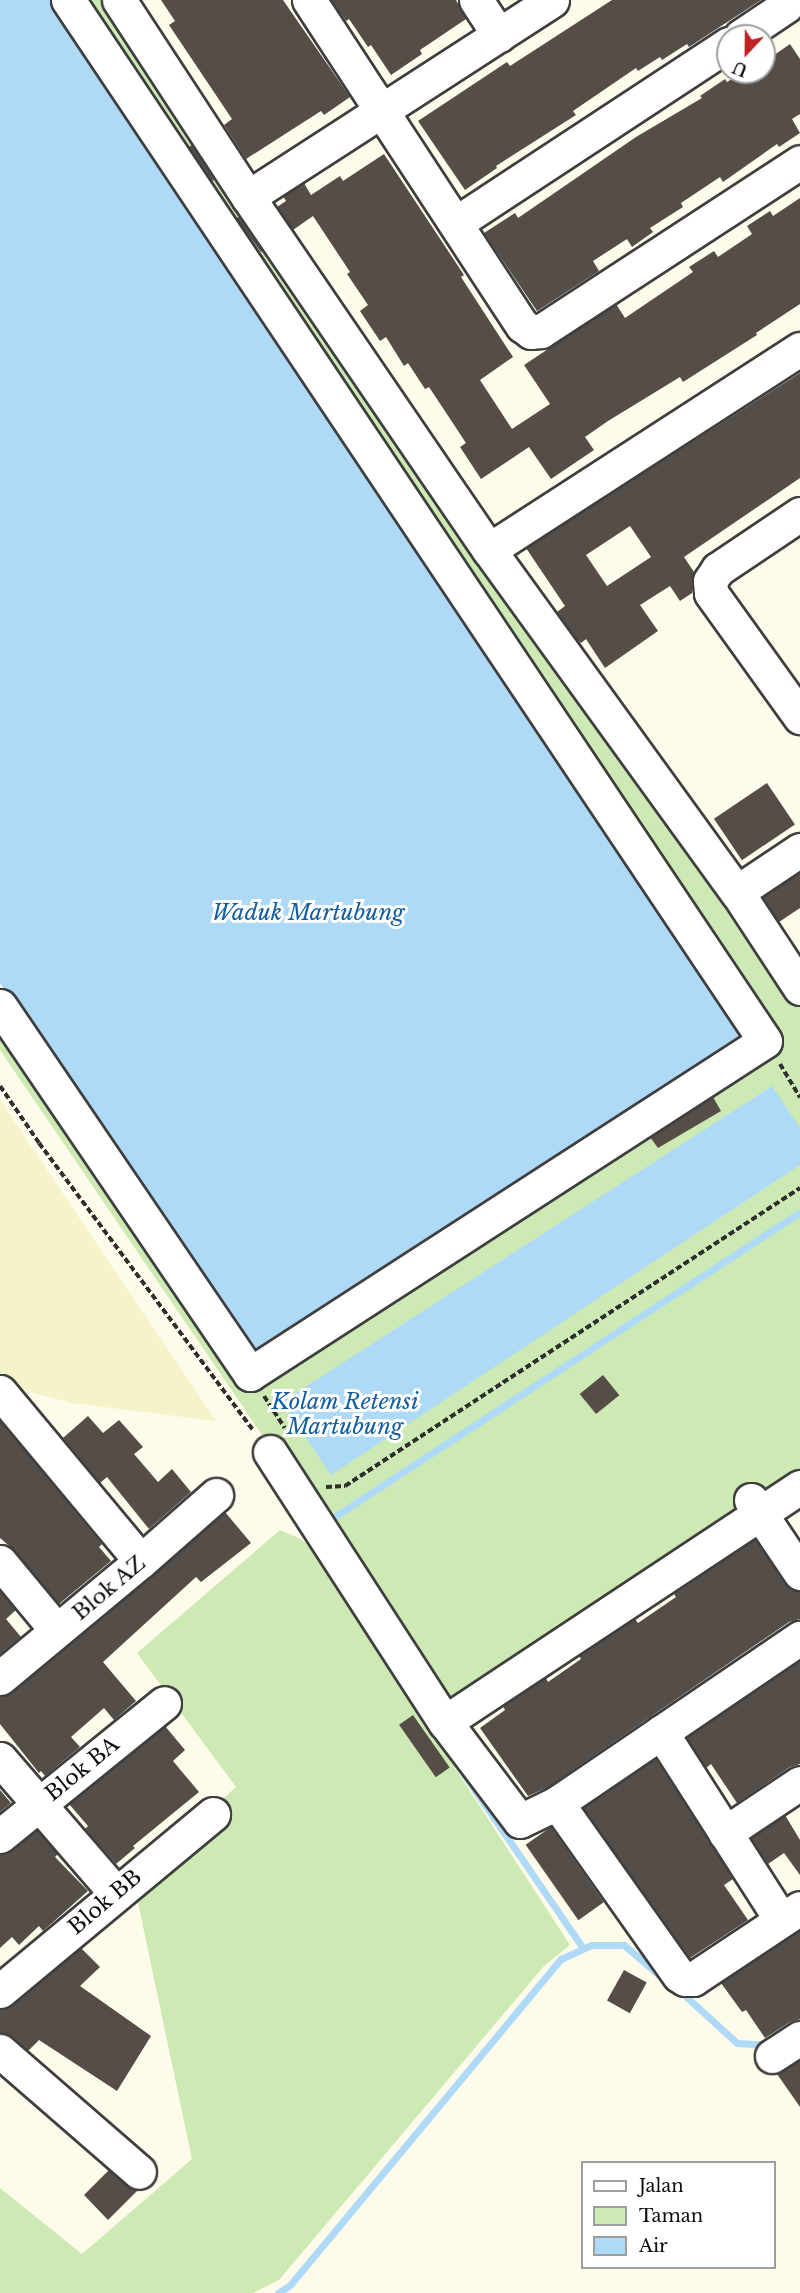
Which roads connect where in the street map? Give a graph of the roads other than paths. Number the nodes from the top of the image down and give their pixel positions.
1 (68, 0) edge
2 (119, 0) edge
3 (309, 0) edge
4 (476, 0) edge
5 (552, 0) edge
6 (789, 11) edge
7 (764, 24) edge
8 (499, 35) junction
9 (716, 52) edge
10 (382, 112) junction
11 (800, 162) edge
12 (248, 197) junction
13 (456, 223) junction
14 (800, 349) edge
15 (800, 514) edge
16 (489, 550) junction
17 (796, 702) edge
18 (800, 850) edge
19 (737, 892) junction
20 (800, 988) edge
21 (0, 1006) edge
22 (0, 1392) edge
23 (278, 1441) road end
24 (800, 1487) edge
25 (216, 1496) dead end
26 (756, 1508) junction
27 (141, 1561) junction
28 (0, 1562) edge
29 (800, 1573) edge
30 (57, 1631) junction
31 (800, 1638) edge
32 (0, 1678) edge
33 (164, 1703) dead end
34 (442, 1716) junction
35 (661, 1732) junction
36 (0, 1759) edge
37 (798, 1790) edge
38 (557, 1803) junction
39 (38, 1804) junction
40 (213, 1814) dead end
41 (725, 1833) junction
42 (0, 1836) edge
43 (115, 1892) junction
44 (790, 1914) edge
45 (0, 1991) edge
46 (800, 2038) edge
47 (0, 2051) edge
48 (772, 2056) dead end
49 (139, 2172) dead end

1 - 21 street
2 - 12 street
3 - 10 street
4 - 8 street
5 - 8 street
6 - 7 street
8 - 10 street
9 - 13 street
10 - 12 street
10 - 13 street
11 - 13 street
12 - 16 street
14 - 16 street
15 - 17 street
16 - 19 street
18 - 19 street
19 - 20 street
22 - 27 street
23 - 34 street
24 - 26 street
25 - 27 street, Blok AZ
26 - 29 street
26 - 34 street
27 - 30 street, Blok AZ
28 - 30 street
30 - 32 street, Blok AZ
31 - 35 street
33 - 39 street, Blok BA
34 - 38 street
35 - 38 street
35 - 41 street
36 - 39 street
37 - 41 street
38 - 44 street
39 - 42 street, Blok BA
39 - 43 street
40 - 43 street, Blok BB
41 - 44 street
43 - 45 street, Blok BB
46 - 48 street
47 - 49 street

